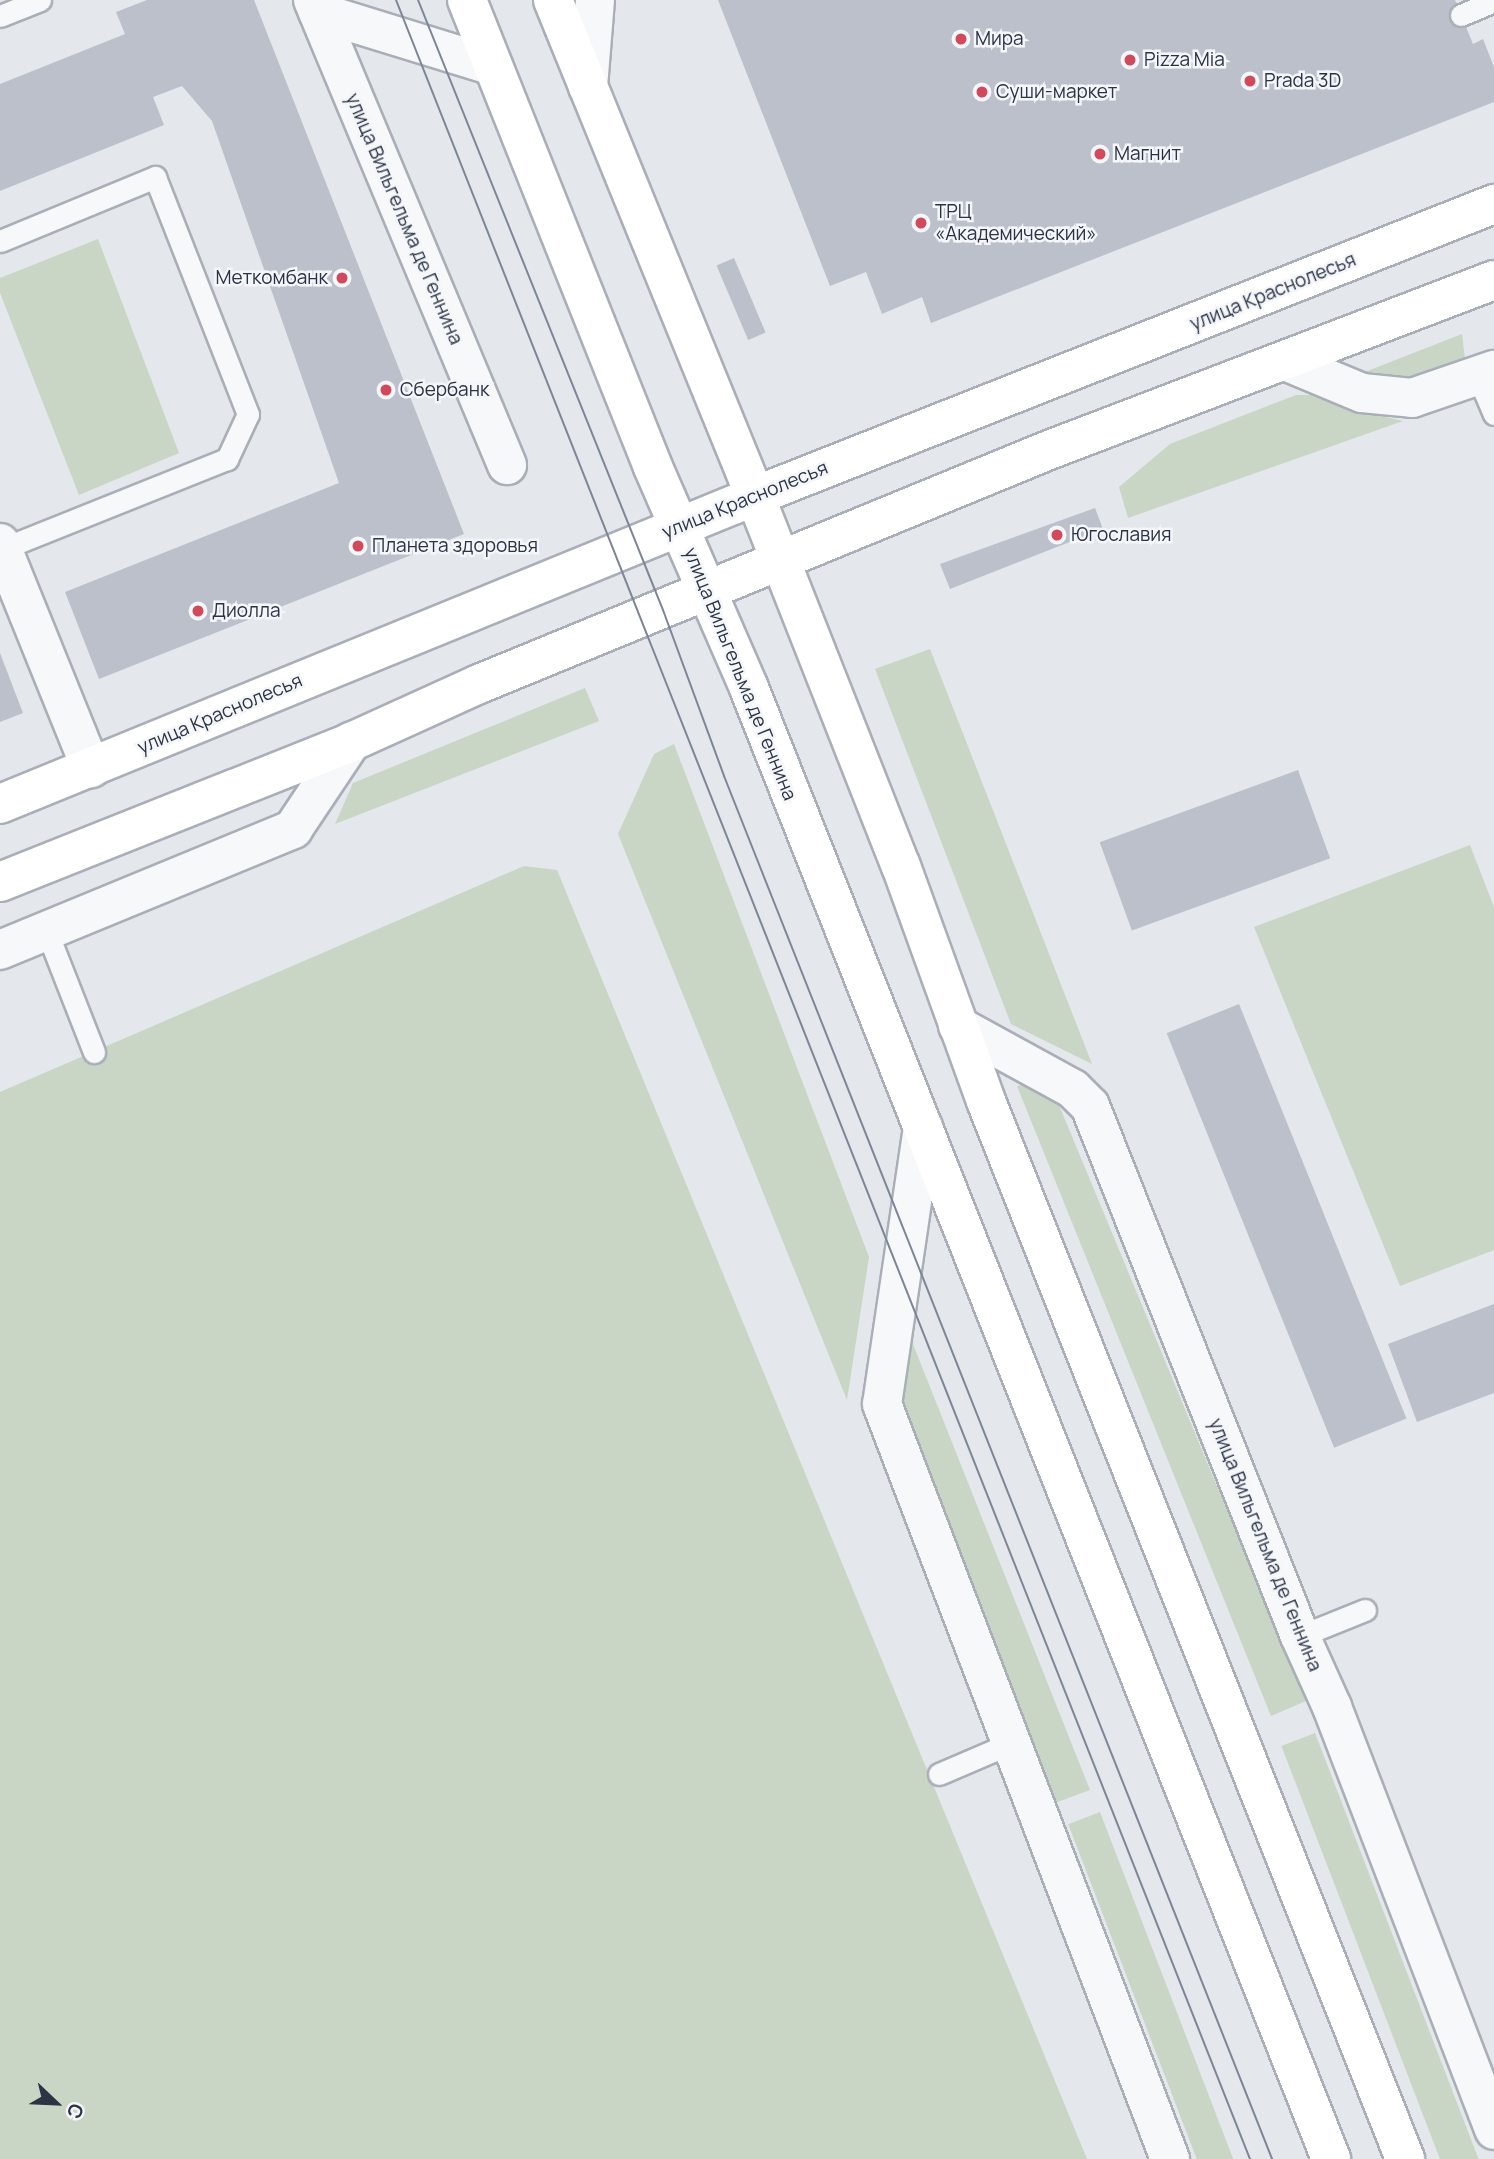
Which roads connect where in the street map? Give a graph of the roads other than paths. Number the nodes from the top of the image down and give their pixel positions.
1 (40, 0) edge
2 (467, 0) edge
3 (553, 0) edge
4 (595, 0) edge
5 (1494, 1) edge
6 (315, 6) edge
7 (1461, 15) dead end
8 (0, 16) edge
9 (493, 66) junction
10 (588, 88) junction
11 (1494, 204) edge
12 (0, 240) edge
13 (1494, 280) edge
14 (1285, 362) junction
15 (1487, 375) edge
16 (1494, 414) edge
17 (507, 465) dead end
18 (755, 496) junction
19 (679, 527) junction
20 (1, 546) edge
21 (781, 562) junction
22 (707, 592) junction
23 (351, 742) junction
24 (91, 768) junction
25 (0, 804) edge
26 (0, 882) edge
27 (47, 932) junction
28 (0, 950) edge
29 (958, 1026) junction
30 (94, 1052) dead end
31 (923, 1127) junction
32 (1366, 1610) dead end
33 (1300, 1636) junction
34 (1009, 1744) junction
35 (939, 1774) dead end
36 (1494, 2130) edge
37 (1170, 2159) edge
38 (1331, 2159) edge
39 (1405, 2159) edge

1 - 8 lane
2 - 9 main road, улица Вильгельма де Геннина
3 - 10 main road
4 - 10 street
5 - 7 lane
6 - 9 street, улица Вильгельма де Геннина
6 - 17 street, улица Вильгельма де Геннина
9 - 19 main road, улица Вильгельма де Геннина
10 - 18 main road
11 - 18 main road, улица Краснолесья
12 - 20 lane
13 - 14 main road
14 - 15 street
14 - 21 main road
15 - 16 lane
18 - 19 main road, улица Краснолесья
18 - 21 main road
19 - 22 main road, улица Вильгельма де Геннина
19 - 24 main road, улица Краснолесья
20 - 24 street
21 - 22 main road
21 - 29 main road
22 - 23 main road
22 - 31 main road, улица Вильгельма де Геннина
23 - 26 main road
23 - 27 street
24 - 25 main road, улица Краснолесья
27 - 28 street
27 - 30 lane
29 - 33 street, улица Вильгельма де Геннина
29 - 39 main road
31 - 34 street
31 - 38 main road, улица Вильгельма де Геннина
32 - 33 lane
33 - 36 street, улица Вильгельма де Геннина
34 - 35 lane
34 - 37 street

